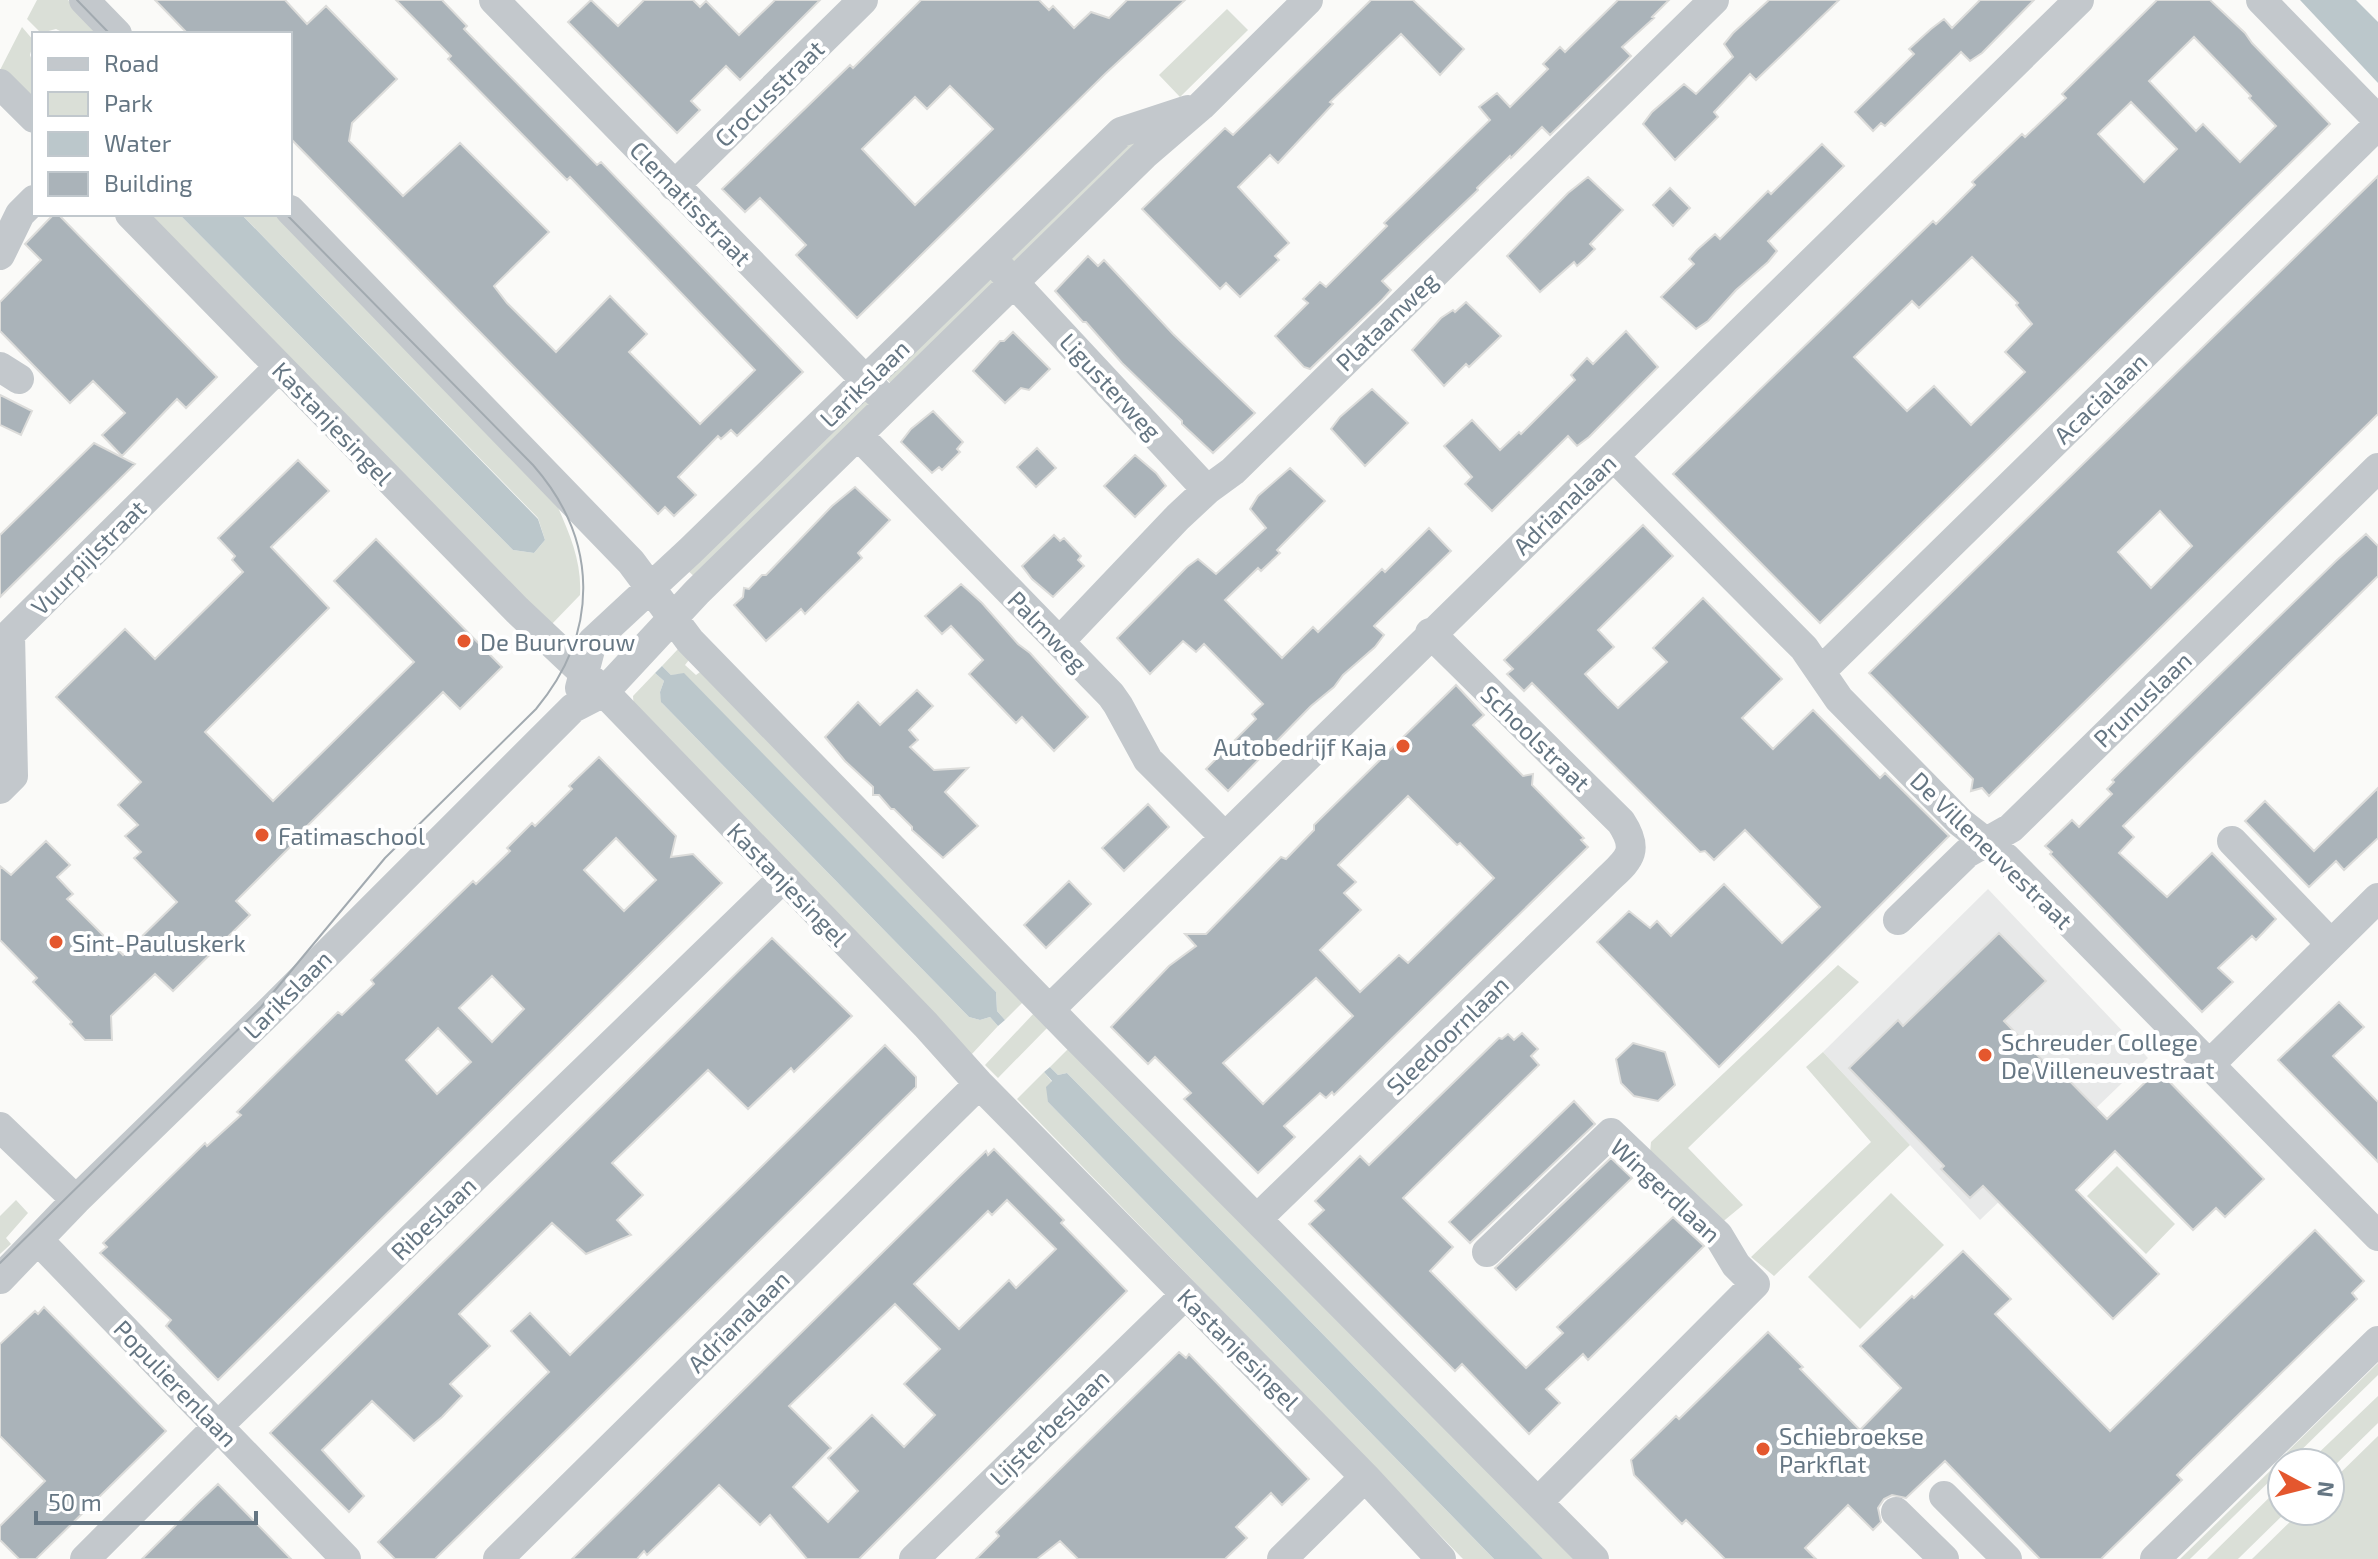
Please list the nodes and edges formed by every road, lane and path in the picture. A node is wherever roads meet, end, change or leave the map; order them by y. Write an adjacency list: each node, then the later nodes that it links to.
1 (84, 0): 8 (street)
2 (863, 0): 13 (street, Crocusstraat)
3 (1308, 0): 10 (street, Larikslaan)
4 (1714, 0): 26 (street, Plataanweg)
5 (2079, 0): 24 (street, Adrianalaan)
6 (2261, 0): 12 (street)
7 (512, 6): 13 (street, Clematisstraat)
8 (115, 32)
9 (0, 84): 11 (street)
10 (1201, 106): 18 (street, Larikslaan); 19 (street, Larikslaan)
11 (32, 116)
12 (2378, 122): 31 (street, Acacialaan)
13 (674, 186): 21 (street, Clematisstraat)
14 (32, 202): 17 (street)
15 (292, 212): 27 (street)
16 (132, 216): 20 (street, Kastanjesingel)
17 (0, 255)
18 (993, 257): 19 (street, Ligusterweg); 21 (street, Larikslaan)
19 (1013, 284): 22 (street, Larikslaan); 26 (street, Ligusterweg)
20 (279, 367): 32 (street, Kastanjesingel); 33 (street, Vuurpijlstraat)
21 (865, 381): 22 (street, Clematisstraat); 27 (street, Larikslaan)
22 (890, 405): 23 (street, Larikslaan)
23 (858, 435): 28 (street, Larikslaan); 30 (street, Palmweg)
24 (1614, 457): 29 (street, Adrianalaan); 31 (street, De Villeneuvestraat)
25 (2378, 468): 36 (street, Prunuslaan)
26 (1207, 490): 30 (street, Plataanweg)
27 (651, 586): 28 (street); 32 (street, Larikslaan)
28 (674, 619): 32 (street, Larikslaan); 42 (street)
29 (1430, 633): 34 (street, Adrianalaan); 37 (street, Schoolstraat)
30 (1059, 642): 34 (street, Palmweg)
31 (1821, 671): 36 (street, De Villeneuvestraat)
32 (594, 683): 38 (street, Kastanjesingel); 46 (street, Larikslaan)
33 (0, 789)
34 (1224, 836): 42 (street, Adrianalaan)
35 (2232, 841): 41 (street)
36 (1986, 842): 40 (street, Prunuslaan); 43 (street, De Villeneuvestraat)
37 (1633, 848): 47 (street, Sleedoornlaan)
38 (782, 879): 44 (street, Kastanjesingel); 54 (street, Ribeslaan)
39 (2378, 898): 41 (street)
40 (1898, 920)
41 (2331, 944): 43 (street)
42 (1050, 1009): 47 (street)
43 (2209, 1065): 48 (street, De Villeneuvestraat)
44 (979, 1084): 52 (street, Kastanjesingel); 61 (street, Adrianalaan)
45 (2, 1133): 46 (street)
46 (76, 1200): 49 (street, Larikslaan)
47 (1257, 1219): 57 (street)
48 (2378, 1236)
49 (39, 1241): 51 (street, Larikslaan); 54 (street, Populierenlaan)
50 (1487, 1252): 57 (street, Wingerdlaan)
51 (0, 1279)
52 (1185, 1295): 55 (street, Kastanjesingel); 62 (street, Lijsterbeslaan)
53 (2378, 1341): 68 (street)
54 (218, 1426): 59 (street, Ribeslaan); 60 (street, Populierenlaan)
55 (1365, 1477): 63 (street); 64 (street, Kastanjesingel)
56 (1944, 1496): 67 (street)
57 (1538, 1502): 65 (street)
58 (1896, 1512): 66 (street)
59 (85, 1559)
60 (346, 1559)
61 (498, 1559)
62 (914, 1559)
63 (1282, 1559)
64 (1441, 1559)
65 (1594, 1559)
66 (1944, 1559)
67 (2007, 1559)
68 (2155, 1559)

